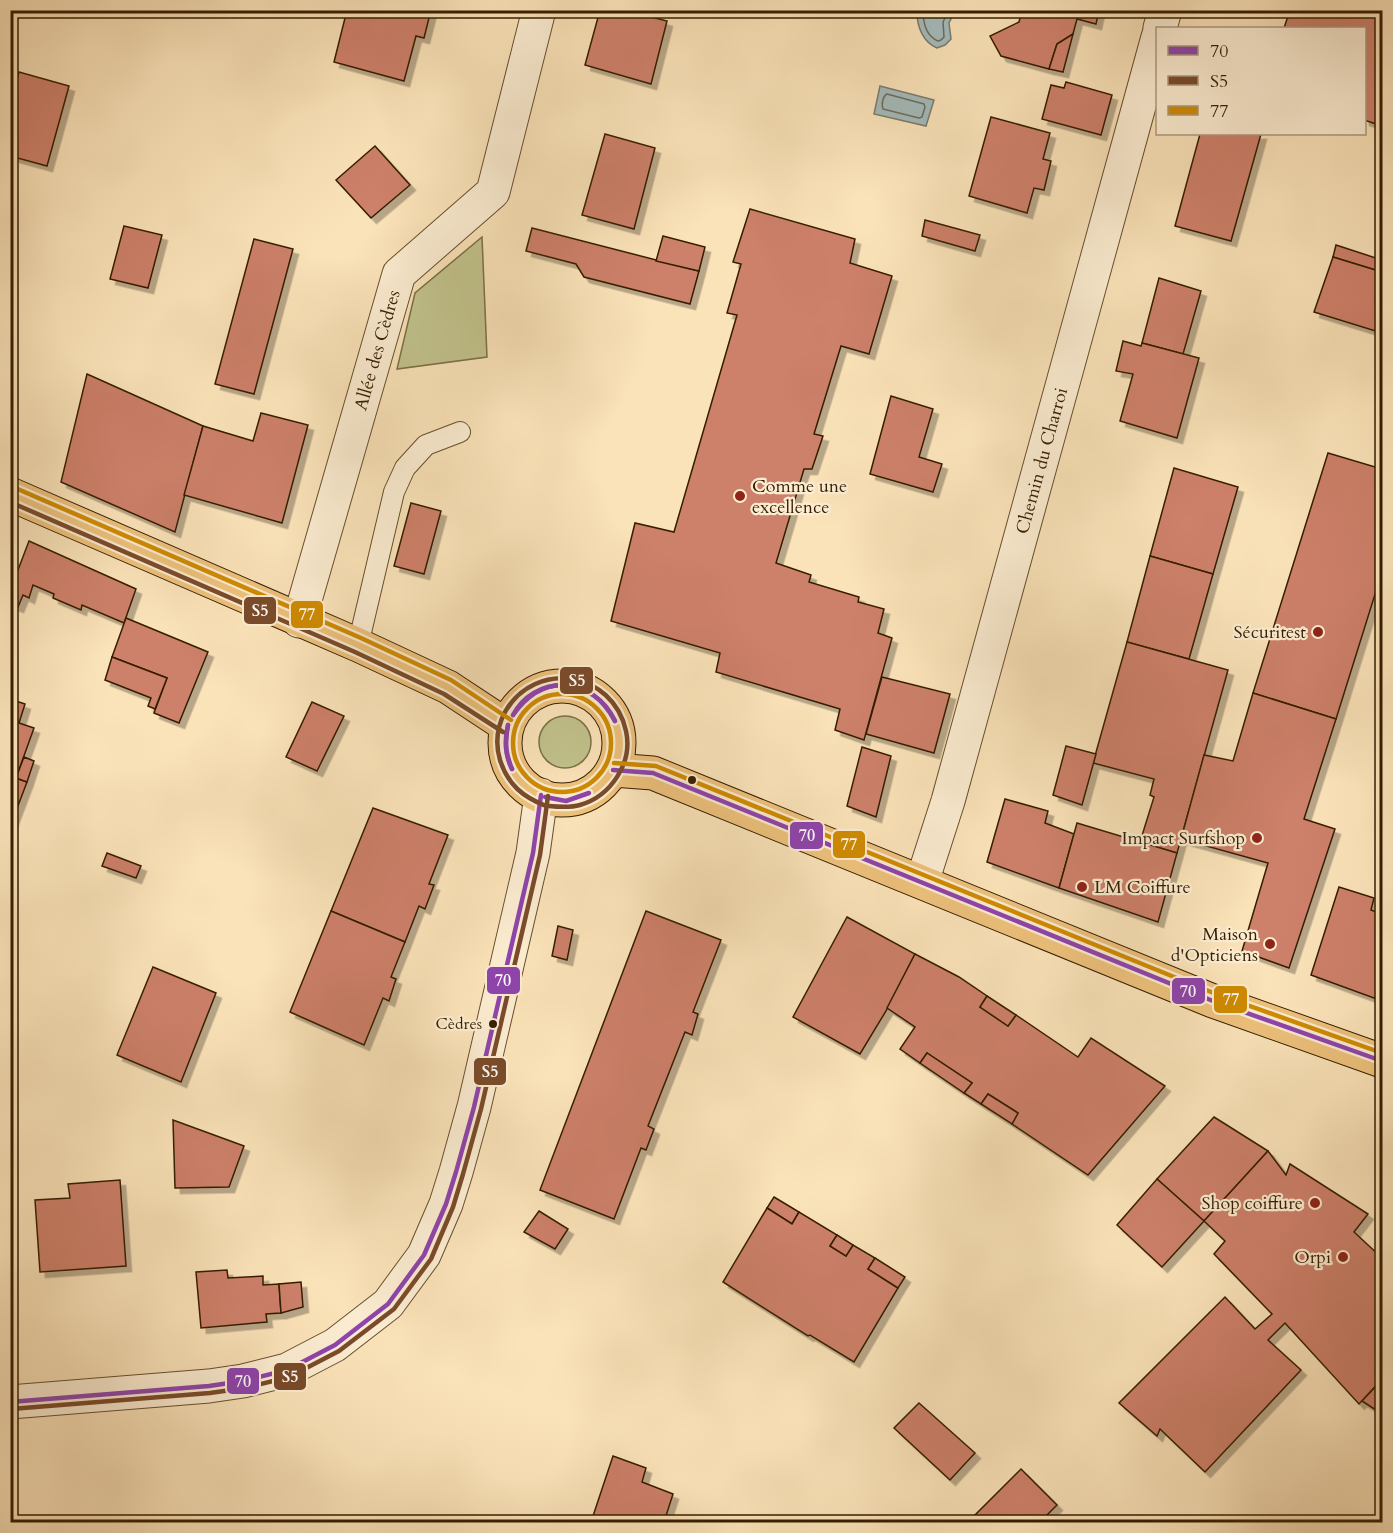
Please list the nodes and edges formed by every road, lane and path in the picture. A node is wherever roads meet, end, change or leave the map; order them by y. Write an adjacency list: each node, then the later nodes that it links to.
1 (539, 10): 7 (street, Allée des Cèdres)
2 (1165, 10): 3 (street)
3 (1160, 27)
4 (1156, 44): 12 (street, Chemin du Charroi)
5 (460, 432): 8 (lane)
6 (10, 494): 7 (main road)
7 (299, 621): 8 (main road)
8 (358, 645): 9 (main road)
9 (507, 726): 10 (main road); 11 (main road)
10 (613, 770): 11 (main road); 12 (main road)
11 (541, 795): 14 (street)
12 (922, 882): 13 (main road)
13 (1383, 1061)
14 (10, 1402)

